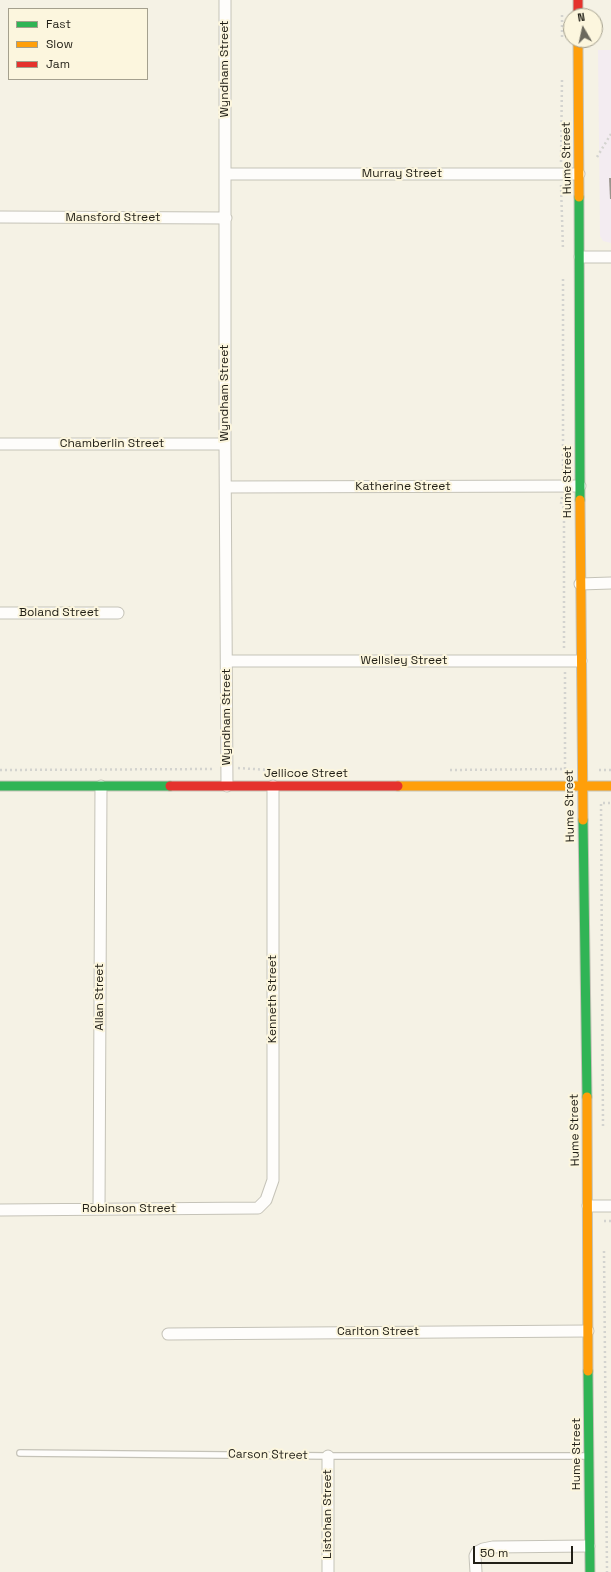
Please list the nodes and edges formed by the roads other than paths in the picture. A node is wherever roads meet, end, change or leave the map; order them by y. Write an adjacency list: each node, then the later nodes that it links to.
1 (225, 0): 3 (street, Wyndham Street)
2 (578, 48): 4 (street, Hume Street)
3 (226, 174): 4 (street, Murray Street); 6 (street, Wyndham Street)
4 (579, 174): 7 (street, Hume Street)
5 (0, 217): 6 (street, Mansford Street)
6 (226, 218): 10 (street, Wyndham Street)
7 (580, 257): 8 (street); 11 (street, Hume Street)
8 (611, 257)
9 (0, 444): 10 (street, Chamberlin Street)
10 (225, 444): 12 (street, Wyndham Street)
11 (580, 486): 12 (street, Katherine Street); 14 (street, Hume Street)
12 (226, 487): 17 (street, Wyndham Street)
13 (611, 583): 14 (street)
14 (580, 584): 18 (street, Hume Street)
15 (0, 613): 16 (street, Boland Street)
16 (118, 613)
17 (227, 661): 18 (street, Wellsley Street); 21 (street, Wyndham Street)
18 (581, 661): 23 (street, Hume Street)
19 (0, 786): 20 (street, Jellicoe Street)
20 (101, 786): 21 (street, Jellicoe Street); 28 (street, Allan Street)
21 (227, 786): 22 (street, Jellicoe Street)
22 (272, 786): 23 (street, Jellicoe Street); 27 (street, Kenneth Street)
23 (582, 786): 24 (street, Jellicoe Street); 25 (street, Hume Street)
24 (611, 786)
25 (588, 1206): 26 (street); 30 (street, Hume Street)
26 (611, 1206)
27 (258, 1208): 28 (street, Robinson Street)
28 (99, 1209): 29 (street, Robinson Street)
29 (0, 1210)
30 (588, 1331): 31 (street, Carlton Street); 34 (street, Hume Street)
31 (168, 1334)
32 (20, 1453): 33 (lane, Carson Street)
33 (328, 1456): 34 (lane, Carson Street); 36 (street, Listohan Street)
34 (589, 1456): 35 (street, Hume Street)
35 (589, 1546): 37 (street); 38 (street, Hume Street)
36 (328, 1572)
37 (476, 1572)
38 (590, 1572)

